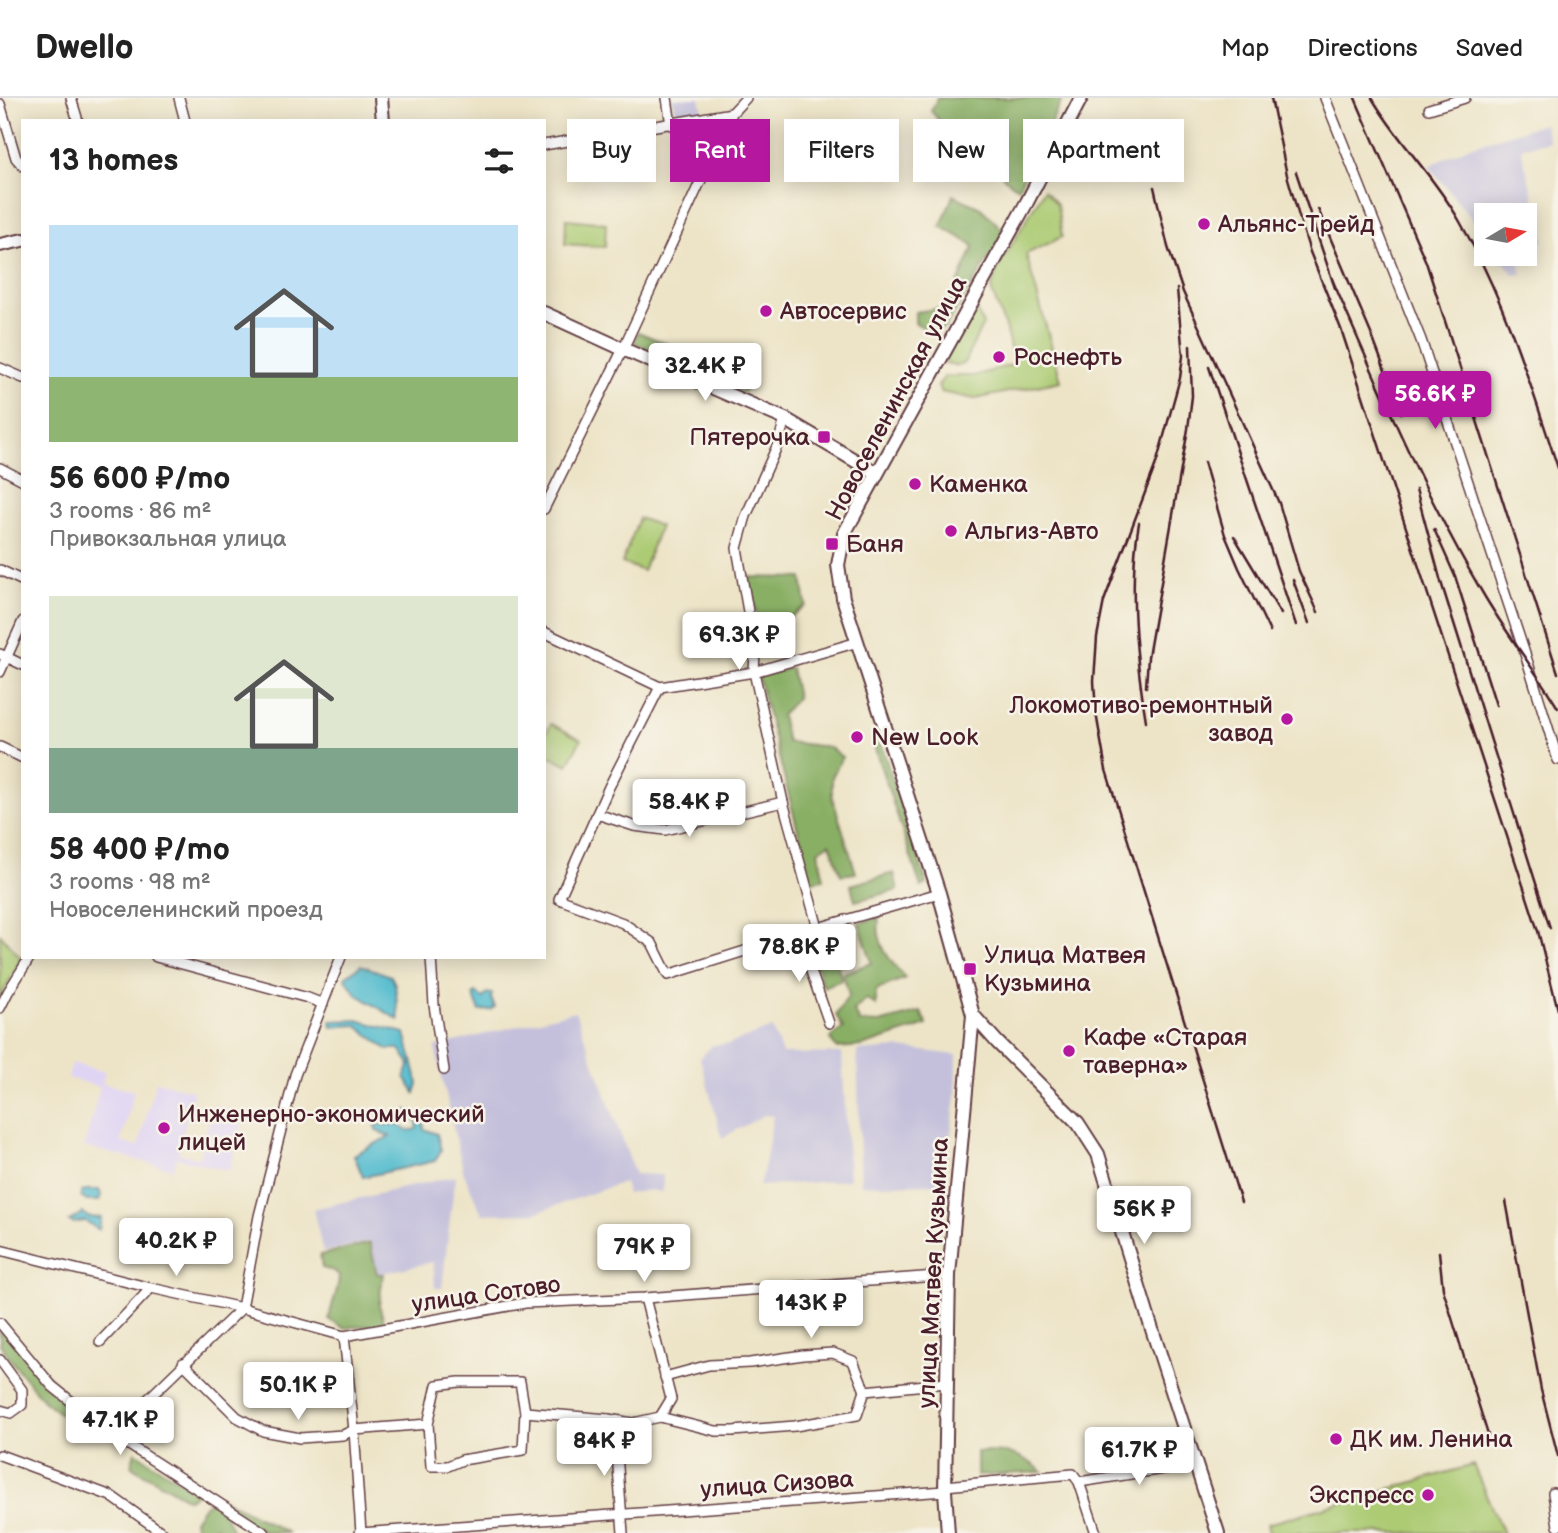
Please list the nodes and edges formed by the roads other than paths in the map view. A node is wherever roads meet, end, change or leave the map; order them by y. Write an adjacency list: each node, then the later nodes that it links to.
1 (71, 98): 12 (street)
2 (179, 98): 13 (street)
3 (381, 98): 14 (main road)
4 (667, 98): 15 (street)
5 (746, 98): 11 (street)
6 (1081, 98): 28 (main road, Новоселенинская улица)
7 (1325, 98): 43 (street)
8 (1465, 98): 10 (street)
9 (0, 104): 19 (street)
10 (1429, 109)
11 (732, 113): 16 (street); 23 (street)
12 (77, 119)
13 (184, 119)
14 (383, 119)
15 (670, 119)
16 (702, 119)
17 (670, 125): 18 (street)
18 (546, 145)
19 (20, 162)
20 (21, 240): 21 (main road)
21 (0, 245)
22 (546, 314): 23 (main road)
23 (623, 349): 26 (main road); 30 (street)
24 (0, 368): 25 (street)
25 (21, 377)
26 (785, 419): 28 (main road); 39 (street)
27 (0, 468): 29 (street)
28 (876, 473): 35 (main road, Новоселенинская улица)
29 (21, 479)
30 (546, 505)
31 (0, 570): 32 (street)
32 (21, 580)
33 (21, 625): 36 (street)
34 (546, 633): 40 (street)
35 (858, 642): 39 (street); 46 (main road, Новоселенинская улица)
36 (4, 656): 37 (street); 38 (street)
37 (21, 664)
38 (0, 672)
39 (754, 672): 40 (street); 44 (street)
40 (660, 687): 45 (street)
41 (0, 747): 42 (street)
42 (21, 757)
43 (1558, 760)
44 (783, 802): 45 (street); 47 (street)
45 (597, 814): 48 (street)
46 (939, 893): 47 (street); 55 (main road, Новоселенинская улица)
47 (818, 928): 48 (street)
48 (798, 934): 56 (street)
49 (29, 959): 54 (street)
50 (163, 959): 53 (street)
51 (340, 959): 53 (street)
52 (431, 959): 57 (street)
53 (323, 1004): 62 (street)
54 (0, 1008)
55 (973, 1015): 59 (main road, улица Матвея Кузьмина); 79 (main road)
56 (829, 1023)
57 (444, 1070)
58 (0, 1250): 60 (street, улица Сотово)
59 (949, 1275): 61 (street, улица Сотово); 69 (main road, улица Матвея Кузьмина)
60 (151, 1288): 62 (street, улица Сотово); 65 (street)
61 (645, 1298): 64 (street, улица Сотово); 68 (street)
62 (242, 1308): 64 (street, улица Сотово); 67 (street)
63 (0, 1323): 77 (street)
64 (344, 1336): 76 (street)
65 (100, 1342)
66 (0, 1360): 71 (street)
67 (183, 1363): 76 (street); 77 (street)
68 (665, 1377): 70 (street); 73 (street)
69 (946, 1383): 70 (street); 81 (main road, улица Матвея Кузьмина)
70 (865, 1391): 73 (street)
71 (0, 1409)
72 (524, 1412): 74 (street); 75 (street); 75 (street)
73 (660, 1417): 74 (street)
74 (608, 1419): 83 (street)
75 (428, 1423): 76 (street)
76 (354, 1430): 87 (street)
77 (112, 1434): 86 (street)
78 (0, 1455): 85 (street)
79 (1196, 1464): 80 (street); 91 (main road)
80 (1079, 1482): 81 (street, улица Сизова); 90 (street)
81 (945, 1488): 83 (street, улица Сизова); 89 (main road, улица Матвея Кузьмина)
82 (1553, 1493): 84 (street)
83 (622, 1514): 87 (street, улица Сизова); 88 (street)
84 (1558, 1526)
85 (163, 1533)
86 (265, 1533)
87 (360, 1533)
88 (623, 1533)
89 (948, 1533)
90 (1096, 1533)
91 (1218, 1533)

